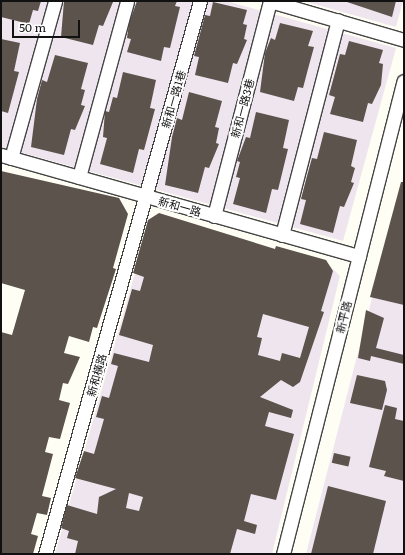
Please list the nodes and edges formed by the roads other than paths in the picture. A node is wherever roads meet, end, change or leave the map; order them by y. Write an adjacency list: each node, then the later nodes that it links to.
1 (55, 1): 8 (street)
2 (127, 1): 9 (street)
3 (200, 1): 10 (street, 新和一路1巷)
4 (270, 1): 5 (street); 11 (street, 新和一路3巷)
5 (338, 20): 6 (street); 12 (street)
6 (404, 40)
7 (404, 81): 13 (street, 新平路)
8 (6, 157): 9 (street, 新和一路)
9 (79, 177): 10 (street, 新和一路)
10 (146, 196): 11 (street, 新和一路); 14 (street, 新和橫路)
11 (214, 216): 12 (street, 新和一路)
12 (282, 235): 13 (street, 新和一路)
13 (359, 256): 15 (street, 新平路)
14 (45, 554)
15 (283, 554)

